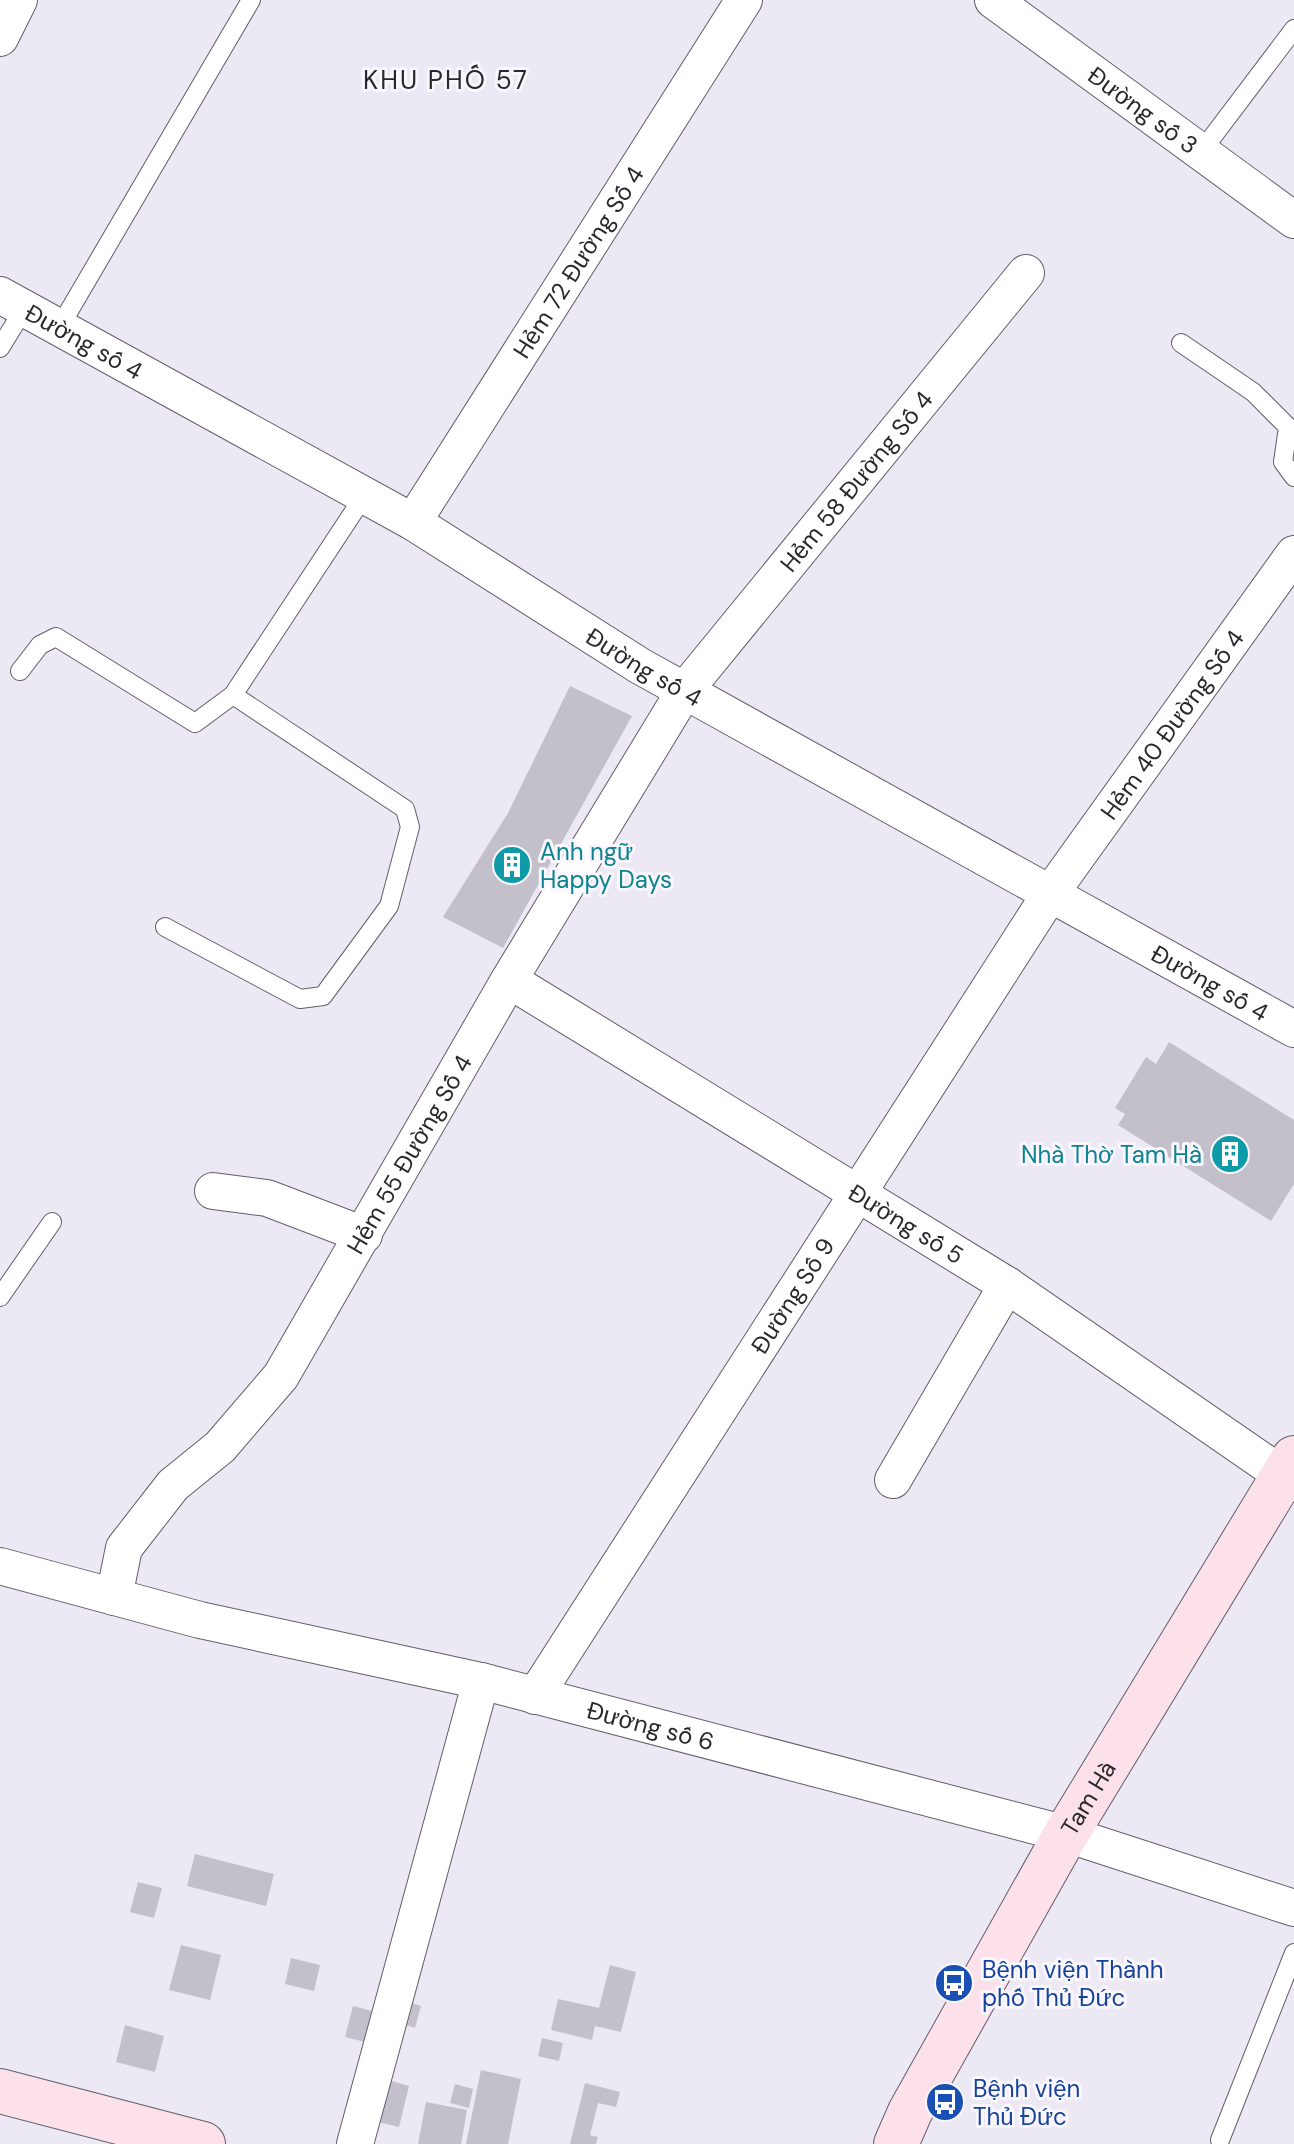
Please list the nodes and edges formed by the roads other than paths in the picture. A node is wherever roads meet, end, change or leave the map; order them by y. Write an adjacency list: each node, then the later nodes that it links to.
1 (19, 0): 6 (street)
2 (251, 0): 11 (lane)
3 (744, 0): 16 (street, Hẻm 72 Đường Số 4)
4 (993, 0): 7 (street, Đường số 3)
5 (1294, 29): 7 (lane)
6 (0, 38)
7 (1201, 152): 8 (street, Đường số 3)
8 (1294, 220)
9 (1026, 273): 19 (street, Hẻm 58 Đường Số 4)
10 (12, 302): 11 (street, Đường số 4); 13 (lane)
11 (59, 328): 15 (street, Đường số 4)
12 (1181, 343): 14 (lane)
13 (0, 348)
14 (1294, 477)
15 (364, 496): 16 (street, Đường số 4); 20 (lane)
16 (413, 522): 19 (street, Đường số 4)
17 (1294, 554): 21 (street, Hẻm 40 Đường Số 4)
18 (20, 671): 20 (lane)
19 (685, 690): 21 (street, Đường số 4); 23 (street, Hẻm 55 Đường Số 4)
20 (233, 695): 22 (lane)
21 (1050, 894): 24 (street, Đường số 4); 26 (street, Đường Số 9)
22 (165, 927)
23 (509, 980): 26 (street, Đường số 5); 28 (street, Hẻm 55 Đường Số 4)
24 (1294, 1029)
25 (213, 1191): 28 (street)
26 (858, 1191): 30 (street, Đường số 5); 37 (street, Đường Số 9)
27 (52, 1222): 29 (lane)
28 (364, 1235): 35 (street, Hẻm 55 Đường Số 4)
29 (7, 1269): 31 (lane)
30 (1007, 1285): 32 (street, Đường số 5); 33 (street)
31 (0, 1297)
32 (1290, 1472): 38 (street, Tam Hà)
33 (893, 1480)
34 (0, 1566): 35 (street, Đường số 6)
35 (114, 1597): 36 (street, Đường số 6)
36 (481, 1681): 37 (street, Đường số 6); 44 (street)
37 (535, 1696): 38 (street, Đường số 6)
38 (1066, 1834): 39 (street, Đường số 6); 45 (street, Tam Hà)
39 (1294, 1908)
40 (1294, 1953): 42 (lane)
41 (0, 2091): 43 (street)
42 (1220, 2140)
43 (178, 2141)
44 (355, 2144)
45 (896, 2144)

